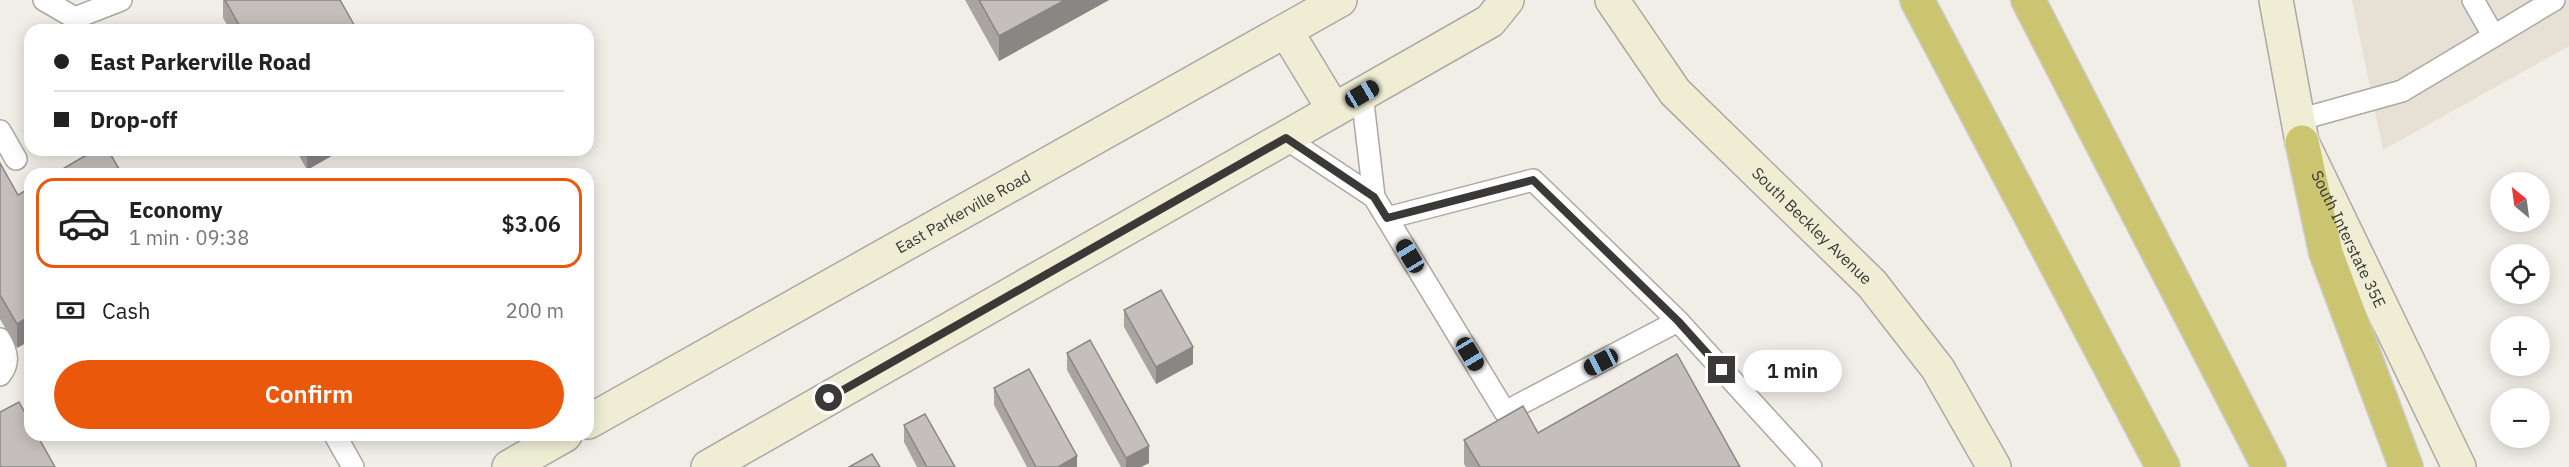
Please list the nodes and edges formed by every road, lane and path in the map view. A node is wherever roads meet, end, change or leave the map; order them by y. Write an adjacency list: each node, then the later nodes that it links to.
1 (44, 0): 2 (lane)
2 (121, 0)
3 (1507, 0): 13 (main road)
4 (1612, 0): 31 (main road, South Beckley Avenue)
5 (1917, 0): 32 (highway)
6 (2028, 0): 33 (highway)
7 (2276, 0): 16 (main road, South Interstate 35E)
8 (2473, 0): 12 (lane)
9 (2554, 0): 12 (lane)
10 (1333, 2): 11 (main road, East Parkerville Road)
11 (1286, 31): 14 (main road); 24 (main road, East Parkerville Road)
12 (2493, 35): 16 (lane)
13 (1362, 94): 14 (main road); 19 (lane)
14 (1334, 110): 17 (main road)
15 (0, 131): 18 (lane)
16 (2300, 131): 34 (highway); 35 (main road, South Interstate 35E)
17 (1286, 138): 19 (lane); 29 (main road)
18 (16, 159)
19 (1374, 197): 20 (lane)
20 (1387, 218): 21 (lane); 21 (lane)
21 (1678, 321): 30 (lane)
22 (0, 339): 23 (lane)
23 (0, 375)
24 (594, 419)
25 (338, 441): 27 (lane)
26 (554, 441): 28 (main road)
27 (353, 467)
28 (509, 467)
29 (708, 467)
30 (1811, 467)
31 (1994, 467)
32 (2163, 467)
33 (2269, 467)
34 (2406, 467)
35 (2459, 467)

